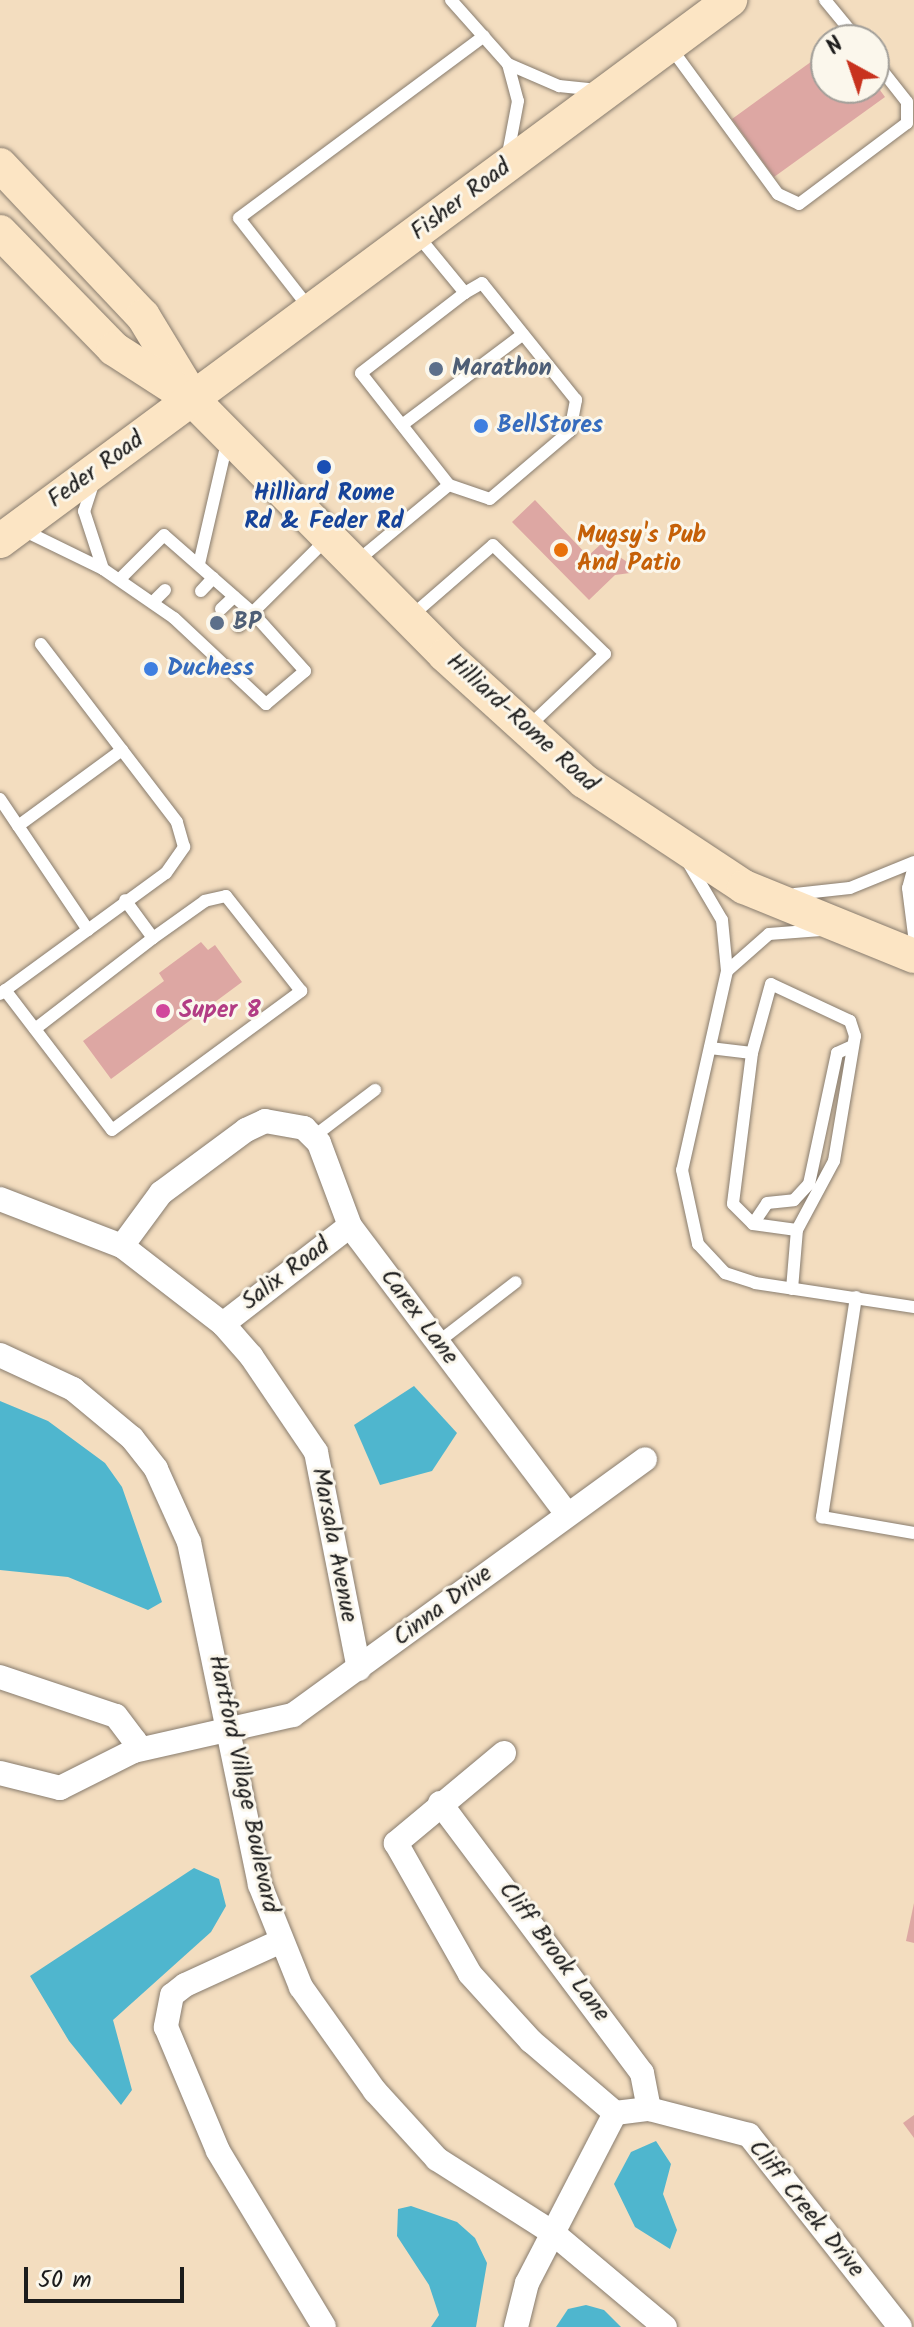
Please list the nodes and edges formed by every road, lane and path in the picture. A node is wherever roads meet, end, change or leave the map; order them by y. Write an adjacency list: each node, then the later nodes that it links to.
1 (451, 0): 5 (lane)
2 (730, 0): 6 (main road, Fisher Road)
3 (825, 0): 4 (lane)
4 (845, 24)
5 (484, 36): 7 (lane); 15 (lane)
6 (669, 45): 8 (lane); 9 (main road, Fisher Road)
7 (508, 64): 9 (lane); 11 (lane)
8 (890, 80)
9 (607, 91): 11 (main road, Fisher Road)
10 (0, 165): 17 (main road, Hilliard-Rome Road)
11 (505, 167): 13 (main road, Fisher Road)
12 (0, 232): 17 (main road, Hilliard-Rome Road)
13 (416, 233): 14 (lane); 15 (main road, Fisher Road)
14 (465, 293): 16 (lane); 18 (lane)
15 (312, 311): 17 (main road, Fisher Road)
16 (523, 334): 18 (lane); 21 (lane)
17 (193, 400): 19 (main road, Hilliard-Rome Road); 20 (main road, Feder Road)
18 (402, 425): 21 (lane)
19 (229, 436): 23 (main road, Hilliard-Rome Road); 24 (lane)
20 (99, 467): 22 (main road, Feder Road); 26 (lane)
21 (449, 485): 25 (lane)
22 (9, 534): 26 (lane)
23 (329, 537): 25 (main road, Hilliard-Rome Road); 35 (lane)
24 (197, 563): 27 (lane); 28 (lane); 29 (lane)
25 (355, 563): 36 (main road, Hilliard-Rome Road)
26 (103, 569): 29 (lane)
27 (183, 572)
28 (213, 578): 31 (lane); 32 (lane)
29 (120, 579): 33 (lane)
30 (165, 590): 33 (lane)
31 (201, 591)
32 (234, 597): 34 (lane); 35 (lane)
33 (153, 602): 43 (lane)
34 (221, 609)
35 (253, 613): 37 (lane); 38 (lane)
36 (409, 618): 45 (main road, Hilliard-Rome Road); 45 (lane)
37 (239, 626)
38 (269, 632): 40 (lane); 42 (lane)
39 (222, 642): 43 (lane)
40 (258, 643)
41 (41, 644): 46 (lane)
42 (286, 651): 43 (lane); 44 (lane)
43 (212, 652)
44 (276, 660)
45 (526, 729): 49 (main road, Hilliard-Rome Road)
46 (122, 750): 48 (lane); 52 (lane)
47 (0, 799): 48 (lane)
48 (18, 826): 54 (lane)
49 (664, 836): 51 (main road, Hilliard-Rome Road); 58 (lane)
50 (914, 864): 51 (lane); 55 (lane)
51 (755, 893): 53 (main road, Hilliard-Rome Road)
52 (125, 900): 54 (lane); 56 (lane)
53 (838, 929): 57 (main road, Hilliard-Rome Road); 58 (lane)
54 (88, 930): 59 (lane)
55 (914, 935)
56 (153, 938): 60 (lane); 60 (lane)
57 (914, 956)
58 (727, 971): 62 (lane)
59 (3, 992): 60 (lane)
60 (35, 1029)
61 (853, 1046): 63 (lane); 67 (lane); 69 (lane)
62 (710, 1048): 63 (lane); 72 (lane)
63 (752, 1053): 67 (lane)
64 (375, 1090): 65 (lane)
65 (313, 1137): 68 (street, Carex Lane); 70 (street)
66 (0, 1199): 70 (street, Marsala Avenue)
67 (753, 1224): 69 (lane)
68 (350, 1226): 75 (street, Salix Road); 76 (street, Carex Lane)
69 (797, 1230): 72 (lane)
70 (122, 1246): 75 (street, Marsala Avenue)
71 (516, 1282): 76 (lane)
72 (792, 1289): 73 (lane)
73 (856, 1297): 74 (lane); 80 (lane)
74 (914, 1307)
75 (223, 1324): 81 (street, Marsala Avenue)
76 (438, 1342): 79 (street, Carex Lane)
77 (0, 1355): 83 (street, Hartford Village Boulevard)
78 (645, 1459): 79 (street, Cinna Drive)
79 (566, 1513): 81 (street, Cinna Drive)
80 (914, 1533)
81 (359, 1669): 83 (street, Cinna Drive)
82 (0, 1677): 84 (street)
83 (232, 1731): 84 (street, Cinna Drive); 88 (street, Hartford Village Boulevard)
84 (134, 1751): 86 (street, Cinna Drive)
85 (504, 1753): 87 (street)
86 (0, 1773)
87 (440, 1803): 89 (street, Cliff Brook Lane); 90 (street)
88 (279, 1942): 91 (street, Hartford Village Boulevard); 92 (street)
89 (649, 2109): 90 (street, Cliff Creek Drive); 95 (street, Cliff Creek Drive)
90 (615, 2113): 91 (street)
91 (553, 2233): 93 (street); 94 (street, Hartford Village Boulevard)
92 (324, 2327)
93 (516, 2327)
94 (665, 2327)
95 (900, 2327)

